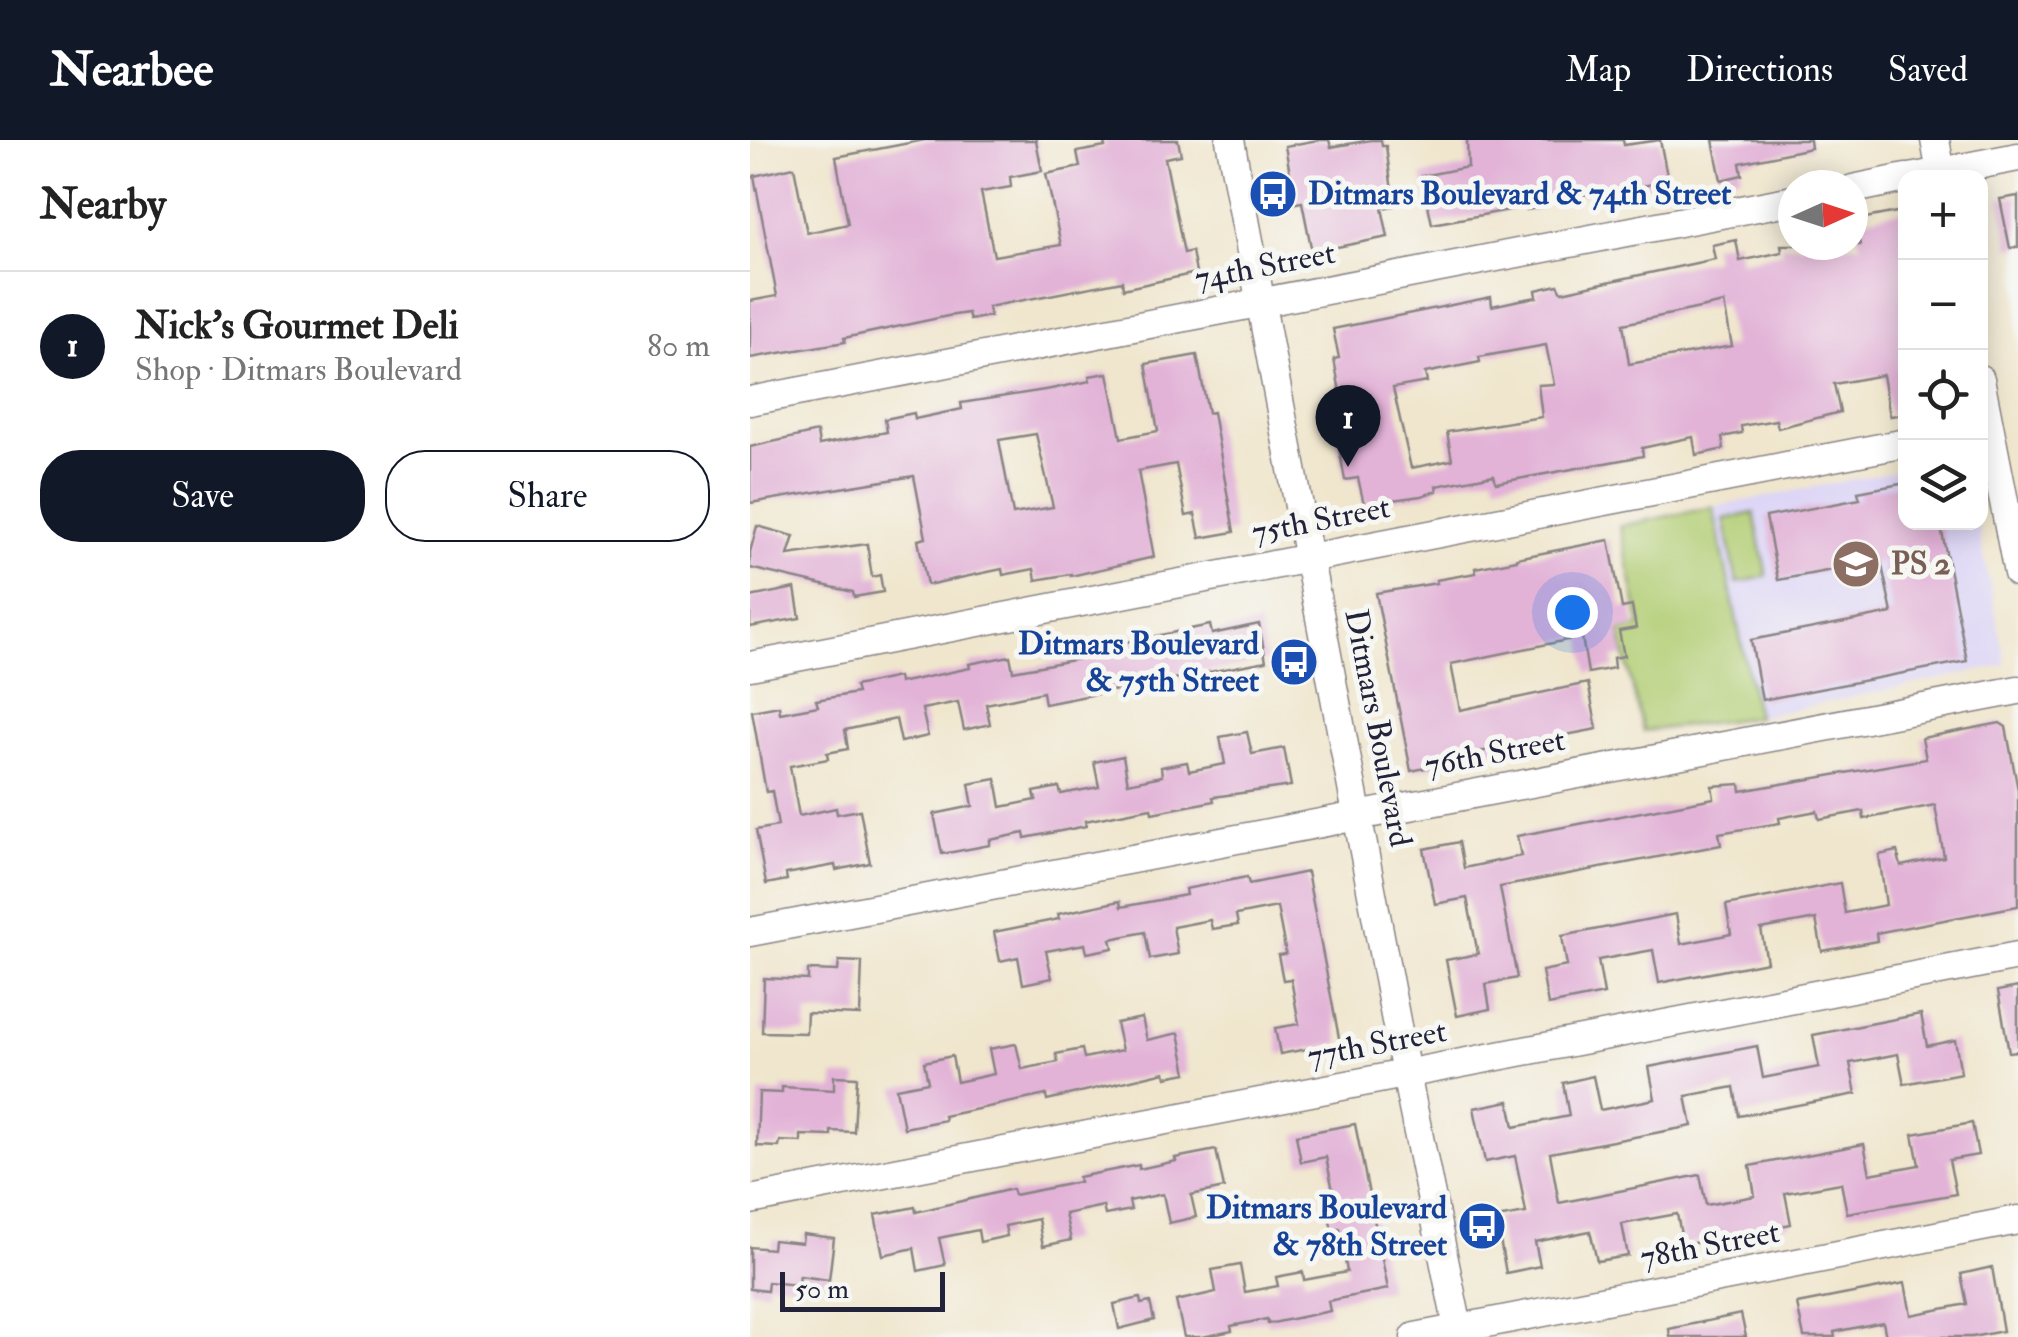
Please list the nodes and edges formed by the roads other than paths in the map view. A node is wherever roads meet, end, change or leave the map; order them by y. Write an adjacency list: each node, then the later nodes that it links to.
1 (1230, 140): 9 (street, Ditmars Boulevard)
2 (1935, 140): 4 (street)
3 (2018, 157): 5 (street)
4 (1941, 170)
5 (1963, 170)
6 (1898, 180): 7 (street)
7 (1868, 185)
8 (1778, 203): 9 (street, 74th Street)
9 (1262, 302): 10 (street, 74th Street); 15 (street, Ditmars Boulevard)
10 (750, 401)
11 (2018, 422): 12 (street)
12 (1988, 427)
13 (1988, 440): 16 (street)
14 (1898, 445): 15 (street, 75th Street)
15 (1310, 558): 17 (street, 75th Street); 19 (street, Ditmars Boulevard)
16 (2018, 573)
17 (750, 666)
18 (2018, 690): 19 (street, 76th Street)
19 (1360, 815): 20 (street, 76th Street); 22 (street, Ditmars Boulevard)
20 (750, 932)
21 (2018, 956): 22 (street, 77th Street)
22 (1406, 1074): 23 (street, 77th Street); 25 (street, Ditmars Boulevard)
23 (750, 1200)
24 (2018, 1220): 25 (street, 78th Street)
25 (1460, 1334): 26 (street, 78th Street)
26 (1415, 1337)

